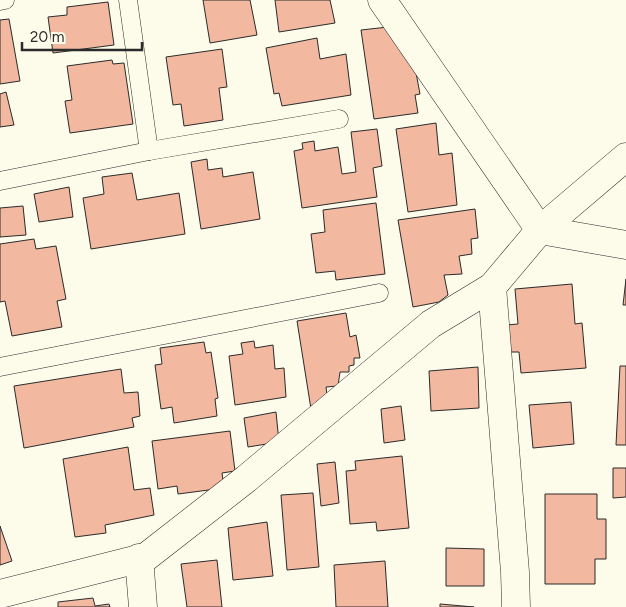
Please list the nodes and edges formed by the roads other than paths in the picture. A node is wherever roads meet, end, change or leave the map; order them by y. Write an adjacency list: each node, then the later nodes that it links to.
1 (5, 0): 4 (lane)
2 (128, 0): 6 (lane)
3 (382, 0): 9 (street)
4 (0, 1)
5 (339, 119): 6 (lane)
6 (149, 151): 8 (lane)
7 (626, 157): 9 (street)
8 (0, 181)
9 (540, 230): 10 (street); 11 (street)
10 (626, 245)
11 (492, 287): 14 (street); 17 (street)
12 (379, 293): 13 (lane)
13 (0, 367)
14 (139, 558): 15 (street); 16 (street)
15 (0, 594)
16 (143, 607)
17 (516, 607)

